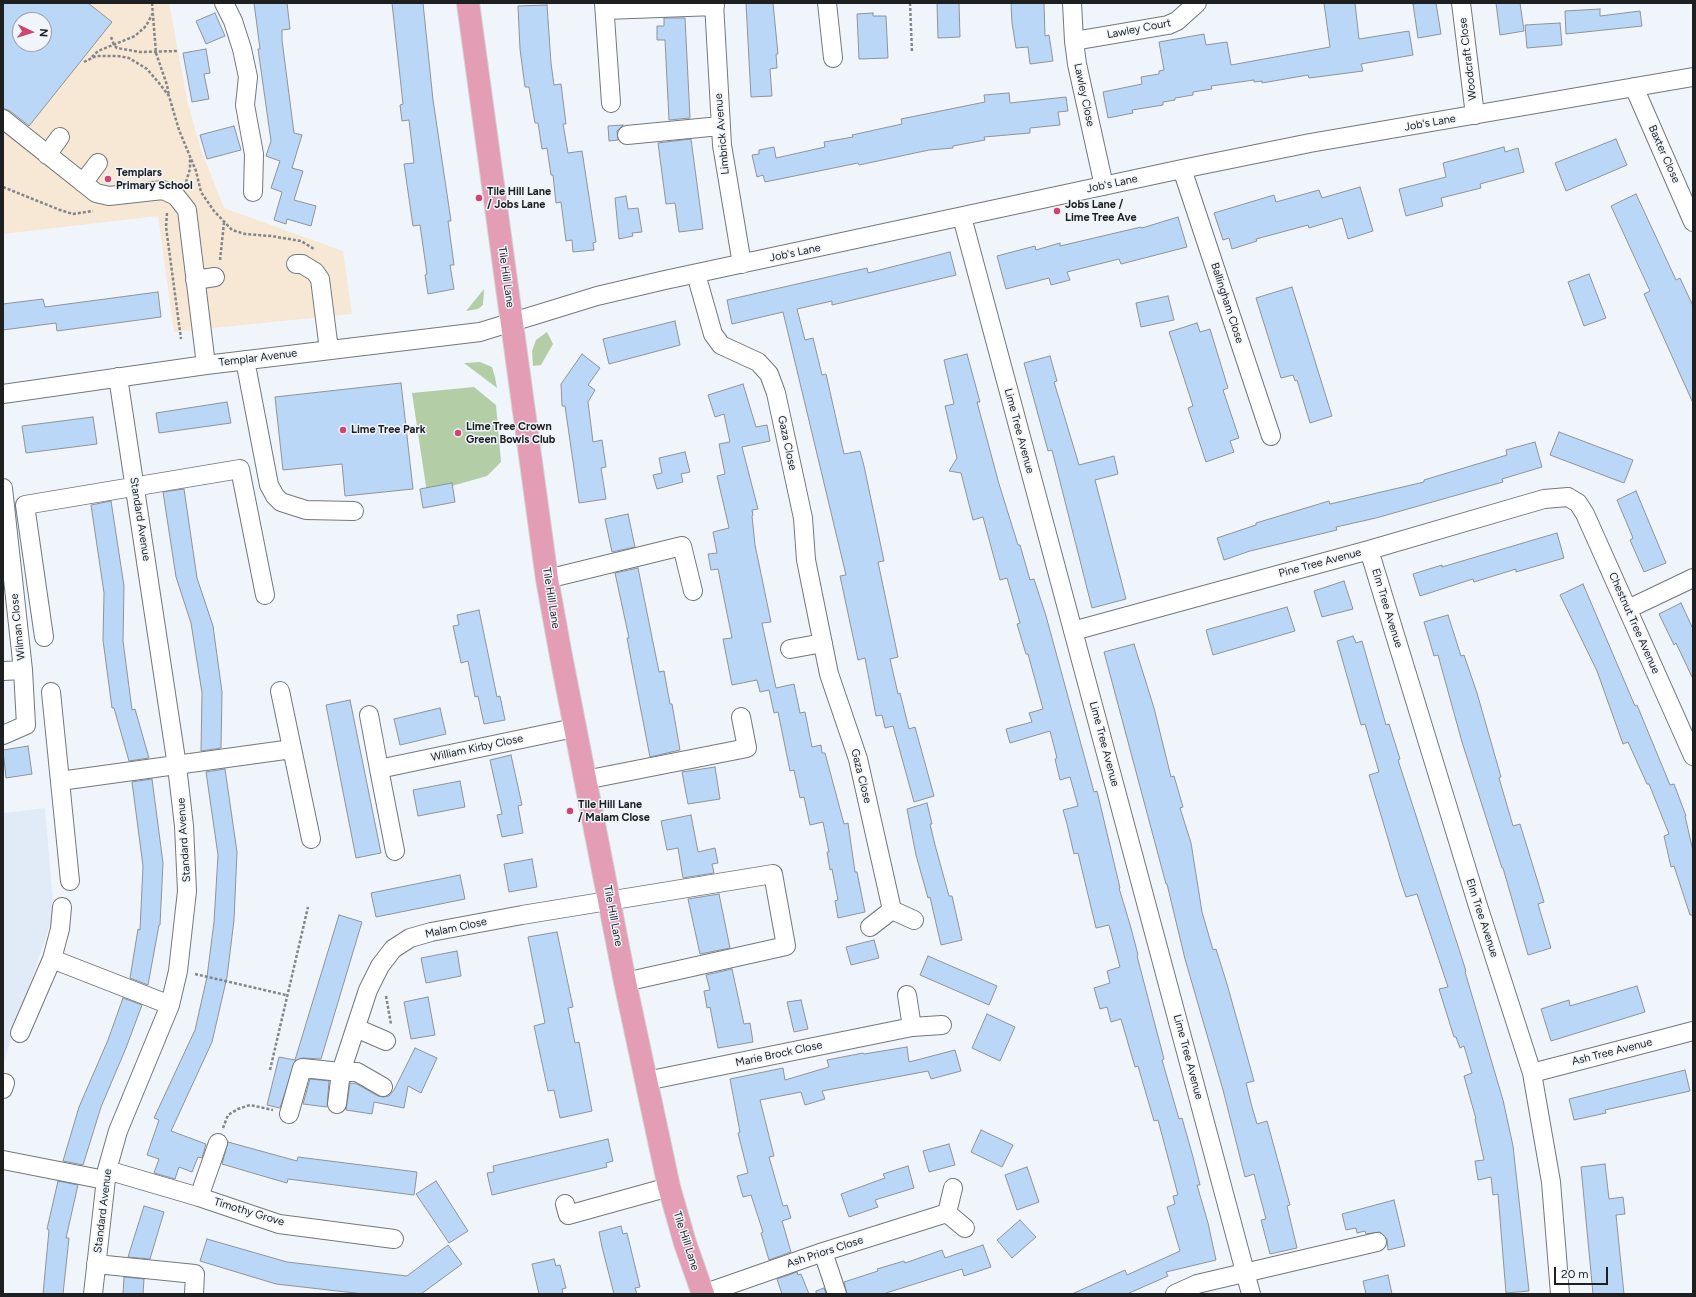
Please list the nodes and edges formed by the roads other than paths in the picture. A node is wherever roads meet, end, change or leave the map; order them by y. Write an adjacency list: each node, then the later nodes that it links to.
1 (224, 3): 24 (street)
2 (468, 3): 32 (main road, Tile Hill Lane)
3 (827, 3): 10 (street)
4 (1072, 3): 9 (street, Lawley Close)
5 (1197, 3): 9 (street, Lawley Court)
6 (1461, 3): 14 (street, Woodcraft Close)
7 (714, 4): 8 (street); 16 (street, Limbrick Avenue)
8 (604, 7): 13 (street)
9 (1074, 41): 23 (street, Lawley Close)
10 (833, 58)
11 (1693, 77): 12 (street, Job's Lane)
12 (1634, 87): 14 (street, Job's Lane); 26 (street, Baxter Close)
13 (611, 103)
14 (1475, 115): 21 (street, Job's Lane)
15 (3, 120): 19 (street)
16 (720, 126): 17 (street); 28 (street, Limbrick Avenue)
17 (627, 136)
18 (60, 137): 19 (street)
19 (47, 155): 22 (street)
20 (98, 163): 22 (street)
21 (1182, 169): 23 (street, Job's Lane); 38 (street, Ballingham Close)
22 (83, 183): 31 (street)
23 (1104, 186): 25 (street, Job's Lane)
24 (253, 192)
25 (962, 217): 28 (street, Job's Lane); 49 (street, Lime Tree Avenue)
26 (1693, 222)
27 (296, 264): 33 (street)
28 (742, 264): 30 (street, Job's Lane)
29 (218, 272): 31 (street)
30 (696, 274): 32 (street, Job's Lane); 51 (street, Gaza Close)
31 (195, 280): 35 (street)
32 (512, 322): 33 (street, Templar Avenue); 45 (main road, Tile Hill Lane)
33 (329, 350): 34 (street, Templar Avenue)
34 (245, 360): 35 (street, Templar Avenue); 42 (street)
35 (206, 365): 36 (street, Templar Avenue)
36 (118, 377): 37 (street, Templar Avenue); 39 (street, Standard Avenue)
37 (3, 394)
38 (1271, 436)
39 (135, 486): 47 (street); 50 (street); 63 (street, Standard Avenue)
40 (3, 488): 54 (street, Wilman Close)
41 (1568, 497): 43 (street, Pine Tree Avenue); 48 (street, Chestnut Tree Avenue)
42 (354, 511)
43 (1369, 550): 49 (street, Pine Tree Avenue); 86 (street, Elm Tree Avenue)
44 (1693, 578): 48 (street)
45 (547, 579): 46 (street); 59 (main road, Tile Hill Lane)
46 (693, 592)
47 (265, 594)
48 (1628, 609): 62 (street, Chestnut Tree Avenue)
49 (1073, 631): 104 (street, Lime Tree Avenue)
50 (44, 637)
51 (823, 643): 52 (street); 72 (street, Gaza Close)
52 (790, 650)
53 (3, 670): 54 (street, Wilman Close)
54 (23, 670): 60 (street, Wilman Close)
55 (280, 690): 61 (street)
56 (51, 692): 65 (street)
57 (368, 715): 64 (street)
58 (741, 716): 66 (street)
59 (574, 728): 64 (street, William Kirby Close); 66 (main road, Tile Hill Lane)
60 (3, 735)
61 (292, 748): 63 (street); 67 (street)
62 (1693, 756)
63 (177, 766): 65 (street); 78 (street, Standard Avenue)
64 (379, 769): 68 (street)
65 (60, 780): 69 (street)
66 (585, 780): 70 (main road, Tile Hill Lane)
67 (311, 839)
68 (395, 851)
69 (70, 881)
70 (610, 901): 76 (main road, Tile Hill Lane); 76 (street, Malam Close); 81 (street, Malam Close)
71 (62, 907): 75 (street)
72 (892, 910): 73 (street); 74 (street)
73 (914, 920)
74 (870, 927)
75 (52, 959): 78 (street); 83 (street)
76 (625, 982): 87 (main road, Tile Hill Lane)
77 (907, 995): 80 (street)
78 (170, 1005): 93 (street, Standard Avenue)
79 (942, 1025): 80 (street, Marie Brock Close)
80 (912, 1027): 87 (street, Marie Brock Close)
81 (356, 1028): 84 (street); 85 (street, Malam Close)
82 (1693, 1031): 86 (street, Ash Tree Avenue)
83 (20, 1033)
84 (386, 1041)
85 (341, 1072): 88 (street); 89 (street, Malam Close); 90 (street)
86 (1532, 1073): 111 (street, Elm Tree Avenue)
87 (646, 1081): 94 (main road, Tile Hill Lane)
88 (383, 1087)
89 (337, 1104)
90 (289, 1114)
91 (218, 1143): 96 (street)
92 (3, 1160): 93 (street, Timothy Grove)
93 (106, 1175): 96 (street, Timothy Grove); 103 (street, Standard Avenue)
94 (669, 1187): 97 (street); 107 (main road, Tile Hill Lane)
95 (953, 1188): 98 (street)
96 (199, 1197): 100 (street, Timothy Grove)
97 (565, 1204)
98 (947, 1213): 99 (street); 102 (street, Ash Priors Close)
99 (965, 1228)
100 (394, 1239)
101 (1377, 1242): 104 (street)
102 (823, 1252): 107 (street, Ash Priors Close); 108 (street)
103 (96, 1264): 105 (street, Standard Avenue); 106 (street)
104 (1245, 1272): 109 (street); 110 (street, Lime Tree Avenue)
105 (92, 1294)
106 (194, 1294)
107 (703, 1294)
108 (837, 1294)
109 (1175, 1294)
110 (1251, 1294)
111 (1560, 1294)

